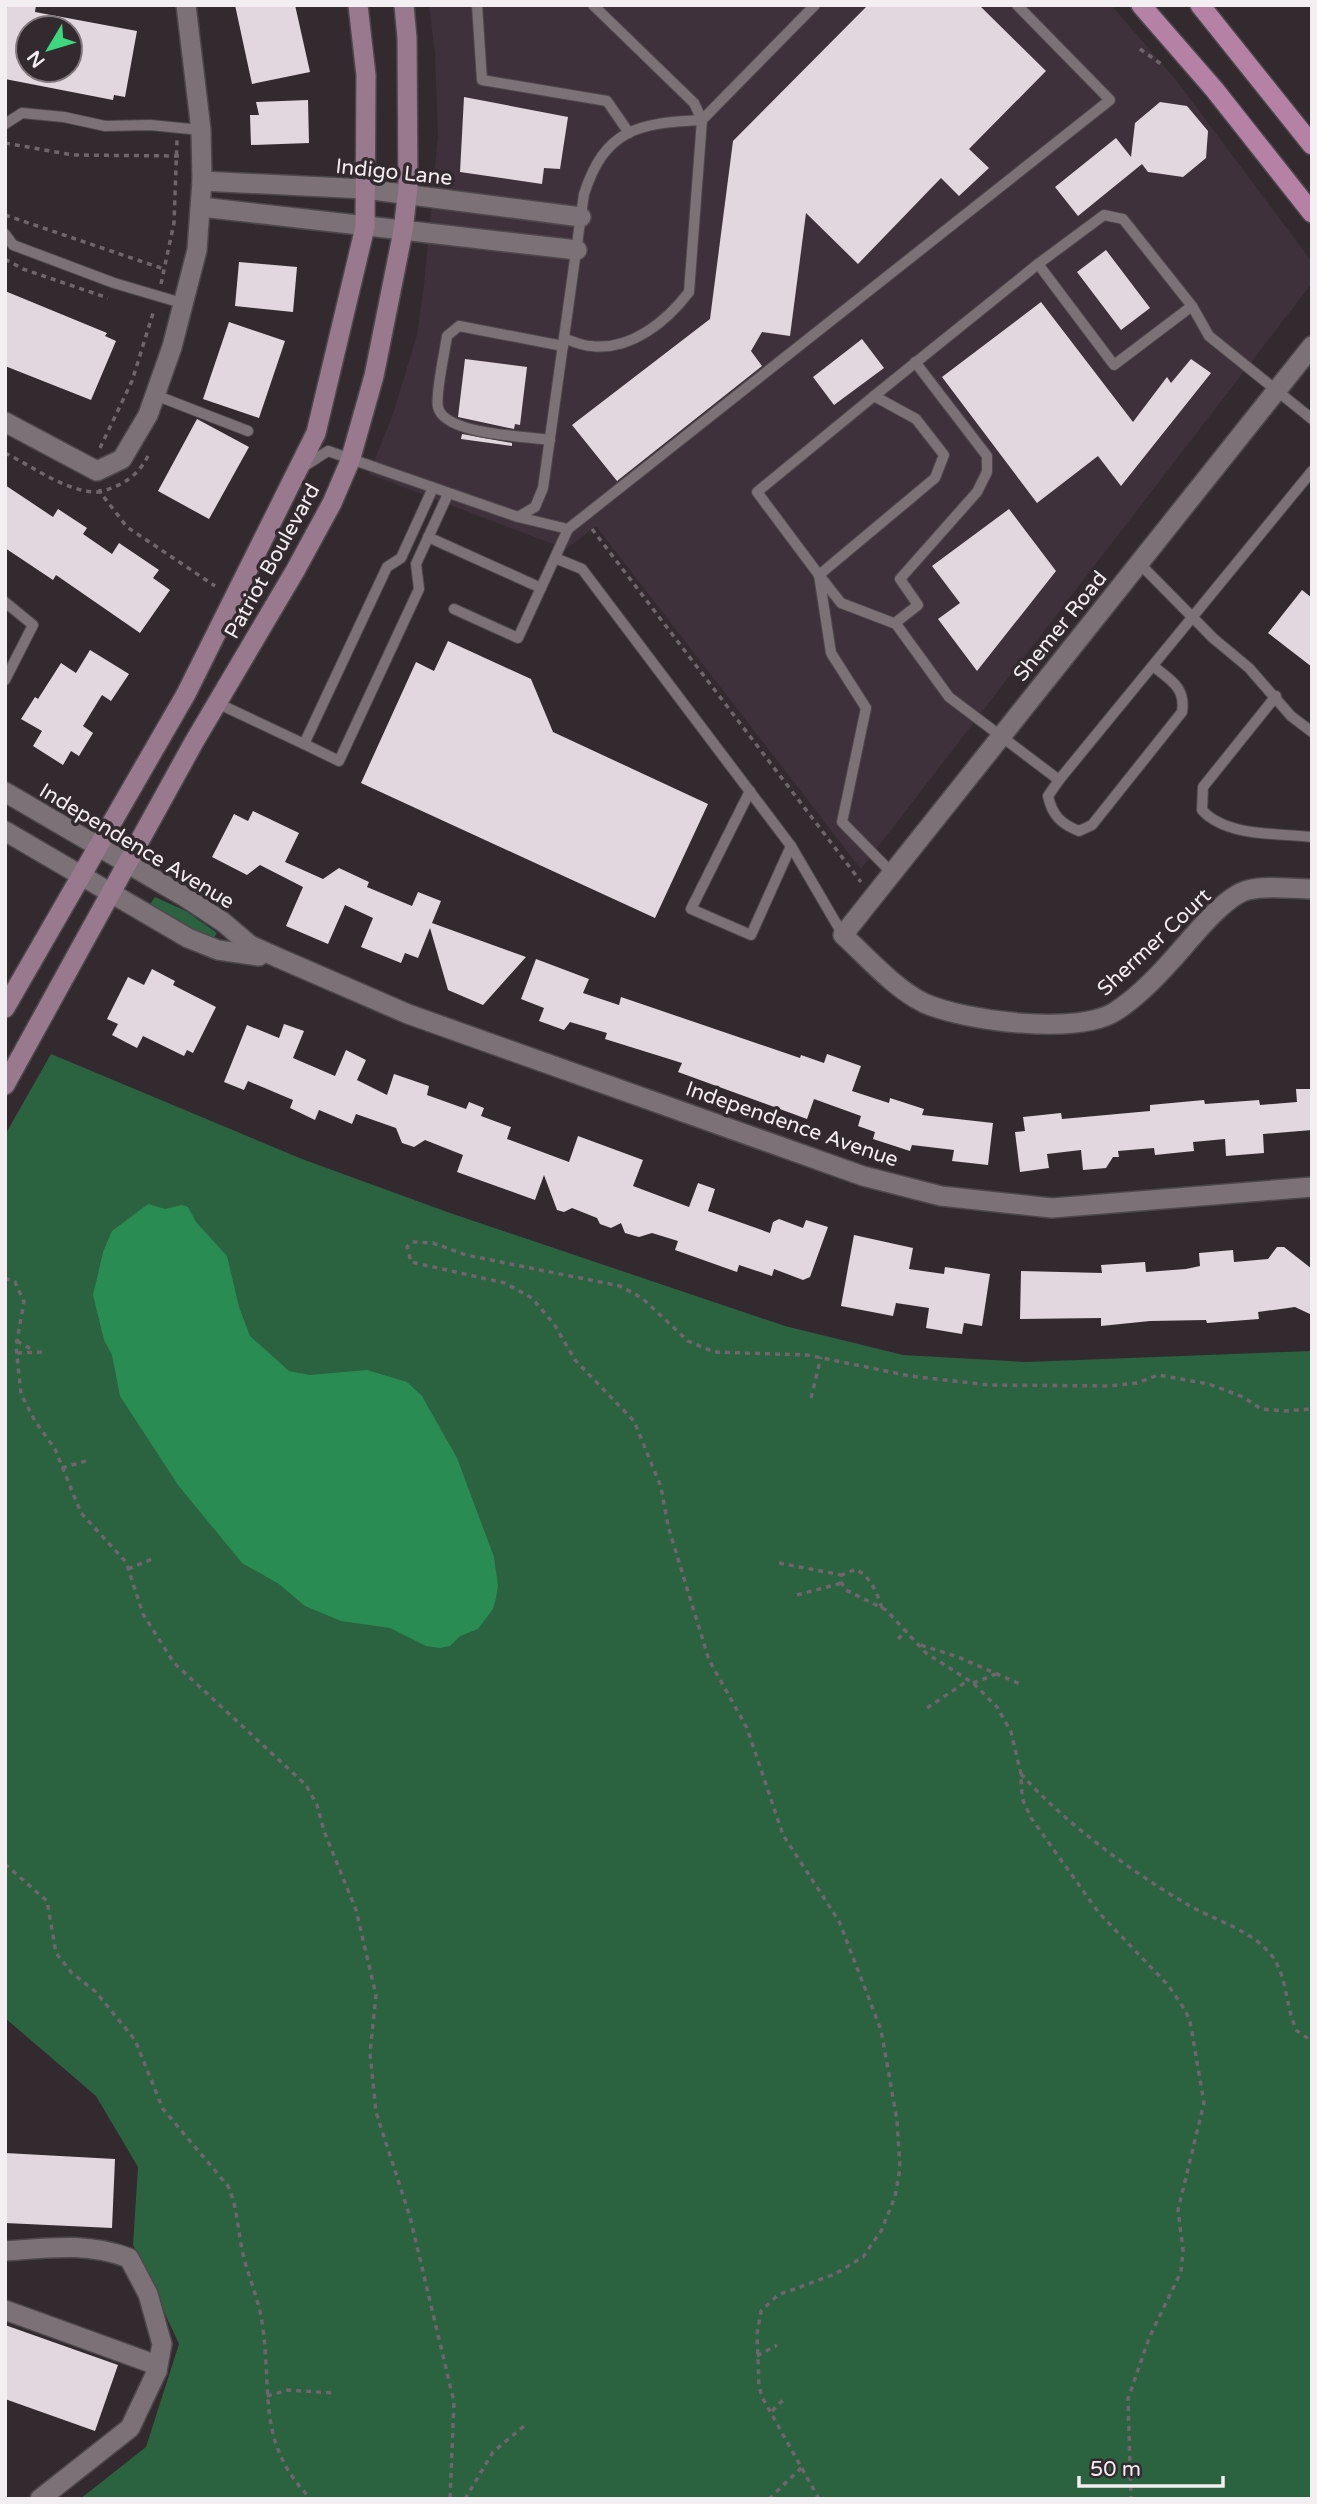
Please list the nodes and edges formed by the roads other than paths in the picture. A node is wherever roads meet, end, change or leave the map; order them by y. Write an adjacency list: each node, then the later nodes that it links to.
1 (186, 5): 12 (street)
2 (358, 5): 16 (main road, Patriot Boulevard)
3 (404, 5): 17 (main road, Patriot Boulevard)
4 (477, 5): 13 (lane)
5 (593, 5): 10 (lane)
6 (815, 5): 10 (lane)
7 (1017, 5): 44 (lane)
8 (1141, 5): 19 (main road)
9 (1200, 5): 14 (main road)
10 (702, 120): 13 (lane); 28 (lane)
11 (5, 124): 12 (lane)
12 (201, 130): 15 (street)
13 (629, 133): 20 (lane)
14 (1312, 145)
15 (202, 181): 16 (street, Indigo Lane); 18 (street)
16 (365, 189): 17 (street, Indigo Lane); 21 (main road, Patriot Boulevard)
17 (407, 195): 20 (street, Indigo Lane); 22 (main road, Patriot Boulevard)
18 (201, 207): 21 (street); 26 (street)
19 (1312, 214)
20 (581, 217): 24 (lane)
21 (365, 227): 22 (street); 39 (main road, Patriot Boulevard)
22 (403, 231): 24 (street); 38 (main road, Patriot Boulevard)
23 (5, 234): 26 (lane)
24 (577, 250): 28 (lane)
25 (1038, 264): 27 (lane); 27 (lane); 30 (lane)
26 (185, 304): 32 (street)
27 (1192, 306): 31 (lane)
28 (564, 342): 37 (lane); 37 (lane)
29 (1312, 346): 31 (street, Shemer Road)
30 (915, 362): 33 (lane); 55 (lane)
31 (1277, 390): 34 (lane); 48 (street, Shemer Road)
32 (155, 395): 35 (street); 36 (lane)
33 (874, 396): 50 (lane); 50 (lane)
34 (1312, 419)
35 (5, 422)
36 (248, 432)
37 (550, 440): 43 (lane)
38 (350, 461): 39 (lane); 41 (lane); 59 (main road, Patriot Boulevard)
39 (300, 469): 69 (main road, Patriot Boulevard)
40 (1312, 471): 54 (lane)
41 (433, 488): 42 (lane); 46 (lane)
42 (449, 494): 43 (lane); 45 (lane)
43 (518, 517): 44 (lane)
44 (568, 529): 47 (lane)
45 (428, 537): 49 (lane); 51 (lane)
46 (401, 558): 49 (lane); 62 (lane)
47 (555, 558): 51 (lane); 65 (lane)
48 (1139, 563): 54 (lane); 61 (street, Shemer Road)
49 (416, 564): 62 (lane)
50 (819, 575): 55 (lane); 71 (lane)
51 (541, 588): 53 (lane)
52 (5, 602): 57 (lane)
53 (454, 609)
54 (1194, 617): 56 (lane); 58 (lane)
55 (895, 623): 61 (lane)
56 (1153, 666): 63 (lane); 63 (lane)
57 (5, 680)
58 (1276, 696): 60 (lane); 67 (lane)
59 (217, 703): 62 (lane); 70 (main road, Patriot Boulevard)
60 (1312, 732)
61 (1002, 735): 63 (lane); 71 (street, Shemer Road)
62 (304, 744)
63 (1059, 780)
64 (5, 792): 69 (street, Independence Avenue)
65 (750, 792): 68 (lane); 68 (lane)
66 (5, 831): 72 (street, Independence Avenue)
67 (1312, 837)
68 (791, 846): 75 (lane)
69 (98, 847): 70 (street, Independence Avenue); 72 (main road, Patriot Boulevard)
70 (128, 864): 74 (main road, Patriot Boulevard); 76 (street, Independence Avenue)
71 (892, 873): 75 (street, Shemer Road)
72 (81, 874): 74 (street, Independence Avenue); 77 (main road, Patriot Boulevard)
73 (1312, 889): 75 (street, Shermer Court)
74 (113, 893): 76 (street, Independence Avenue); 78 (main road, Patriot Boulevard)
75 (843, 934)
76 (281, 959): 79 (street, Independence Avenue)
77 (5, 1008)
78 (5, 1086)
79 (1312, 1187)
80 (5, 2251): 82 (street)
81 (5, 2310): 82 (street)
82 (157, 2371): 83 (street)
83 (40, 2499)

